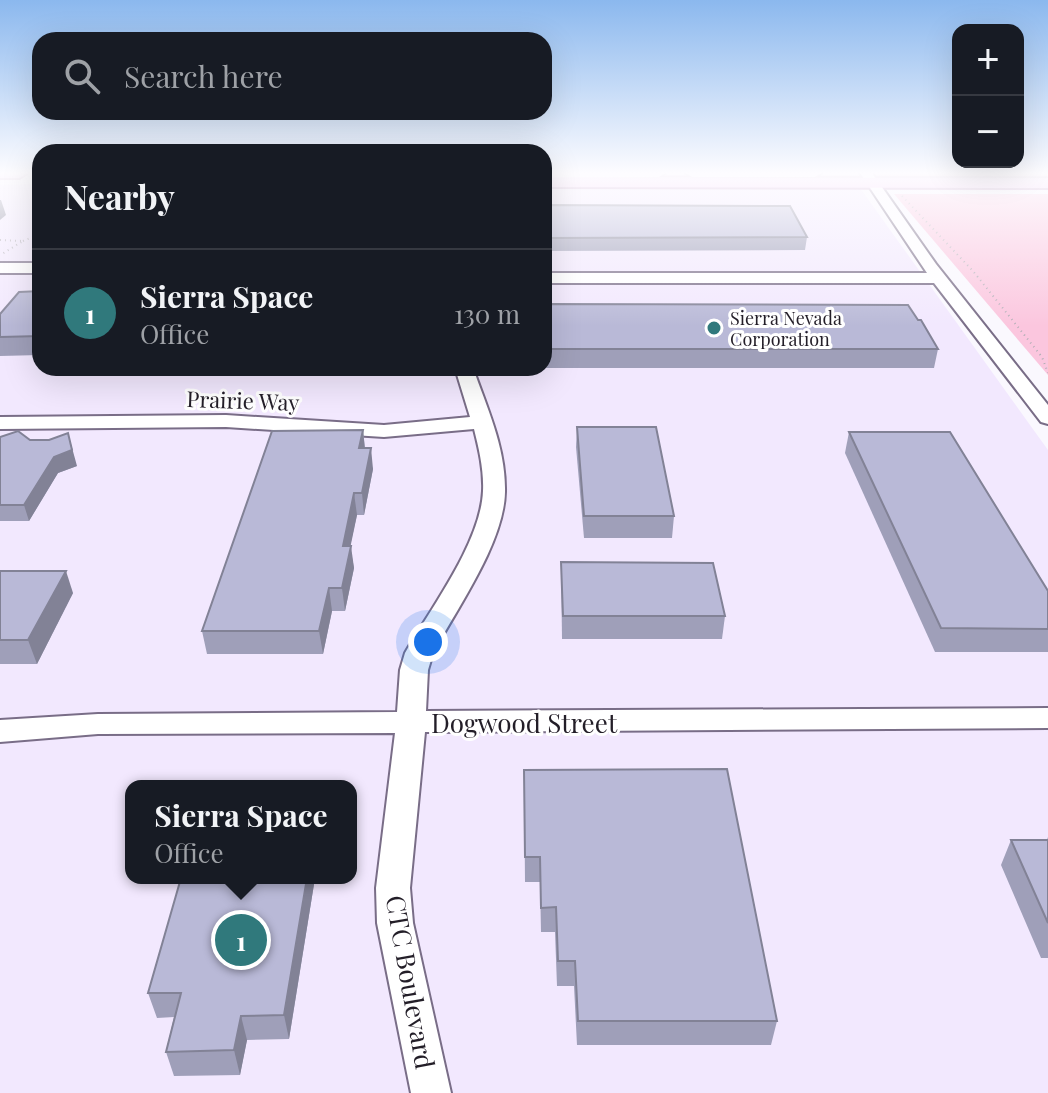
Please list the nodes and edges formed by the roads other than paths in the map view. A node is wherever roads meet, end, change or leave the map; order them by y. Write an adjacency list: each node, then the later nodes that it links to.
1 (902, 224): 5 (street)
2 (0, 268): 3 (street)
3 (32, 268)
4 (552, 278): 5 (street)
5 (940, 278): 7 (street)
6 (467, 376): 8 (street, CTC Boulevard)
7 (1048, 418)
8 (483, 422): 9 (street, Prairie Way); 11 (street, CTC Boulevard)
9 (0, 423)
10 (1048, 718): 11 (street, Dogwood Street)
11 (411, 722): 12 (street, Dogwood Street); 13 (street, CTC Boulevard)
12 (0, 731)
13 (431, 1093)

